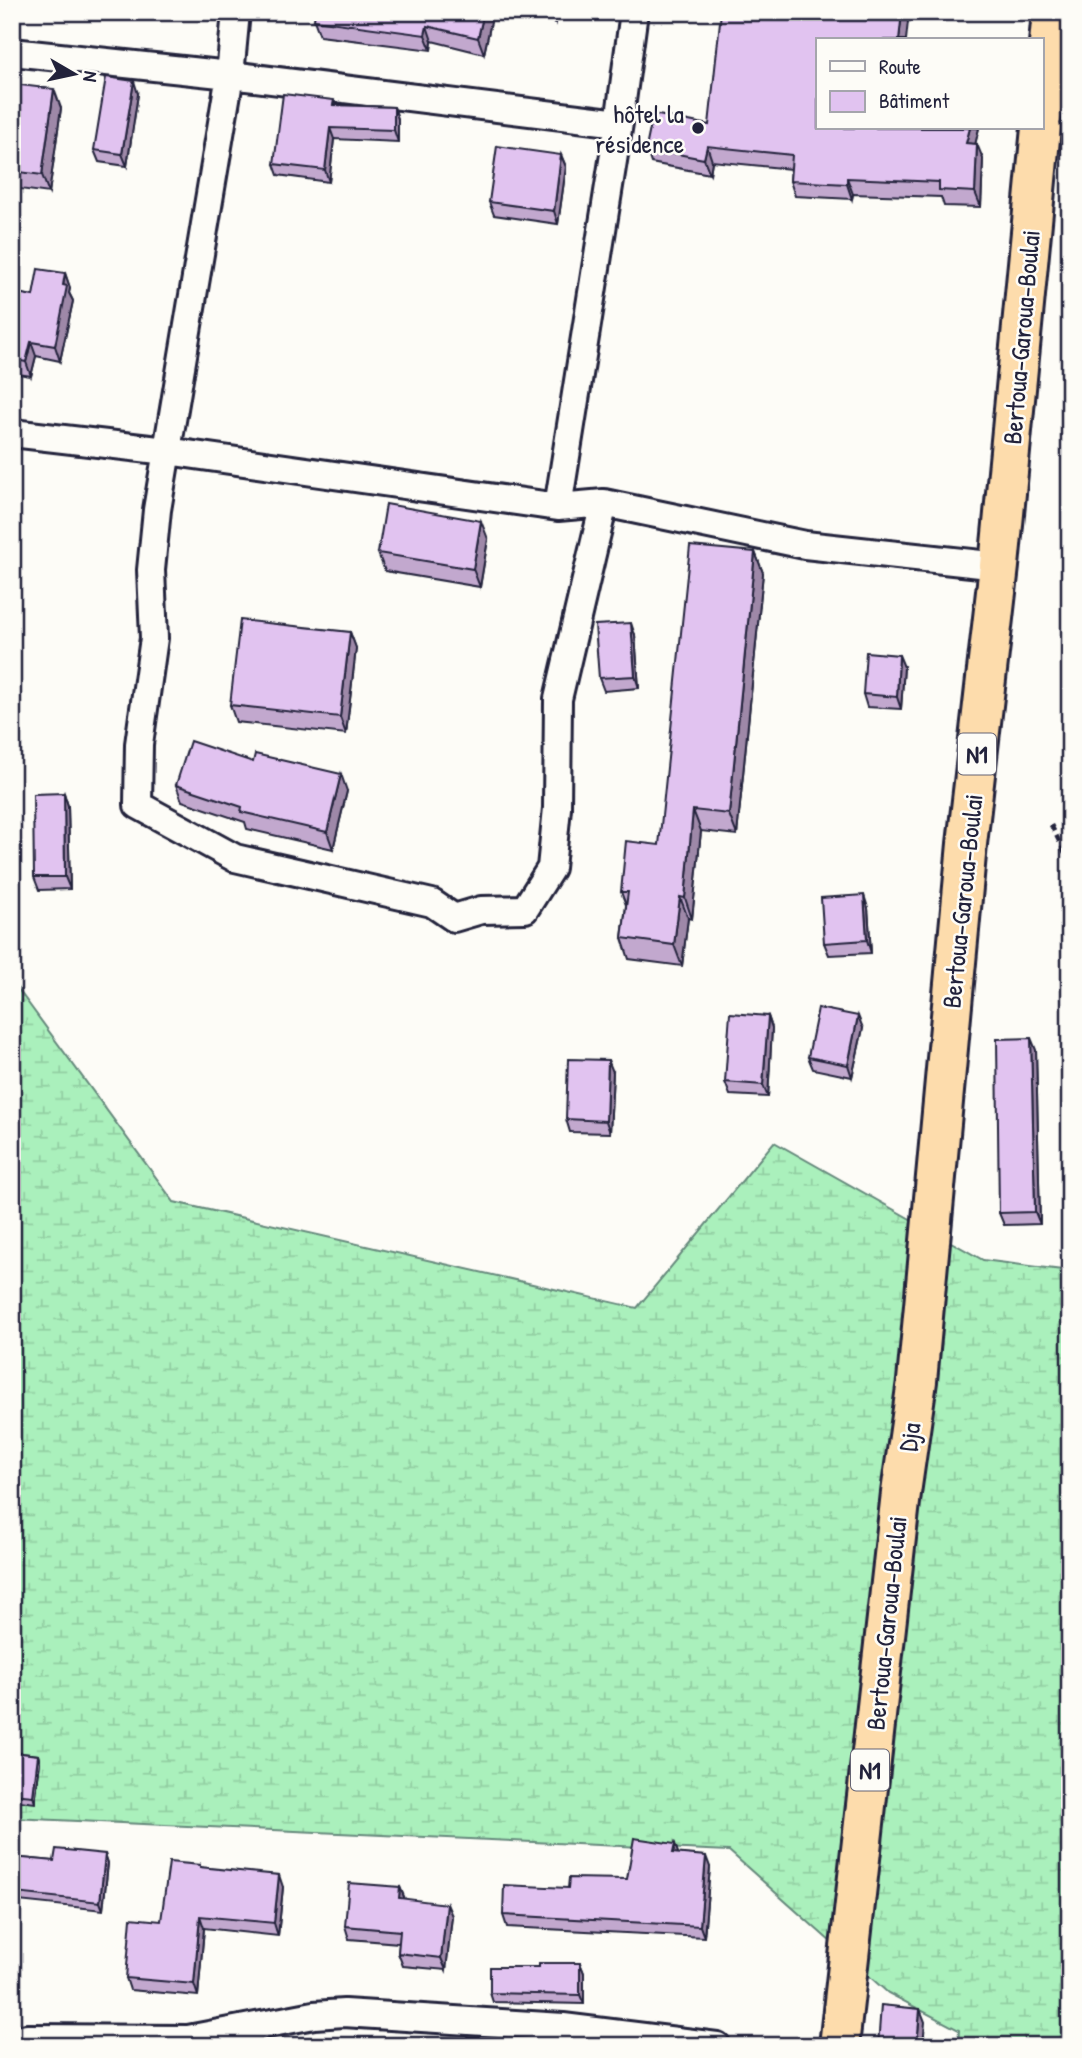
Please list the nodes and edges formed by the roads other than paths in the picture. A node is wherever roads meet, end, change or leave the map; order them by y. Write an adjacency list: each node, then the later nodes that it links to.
1 (236, 12): 5 (street)
2 (634, 12): 7 (street)
3 (1052, 12): 6 (highway)
4 (12, 52): 5 (street)
5 (230, 75): 7 (street); 10 (street)
6 (1044, 95)
7 (619, 123): 12 (street)
8 (1041, 130): 13 (highway, Bertoua-Garoua-Boulai / N1)
9 (12, 433): 10 (street)
10 (167, 451): 11 (street); 12 (street)
11 (604, 503): 12 (street); 13 (street)
12 (558, 506)
13 (999, 566): 14 (highway, Bertoua-Garoua-Boulai / N1)
14 (917, 1381): 15 (highway, Dja / N1)
15 (901, 1493): 18 (highway, Bertoua-Garoua-Boulai / N1)
16 (12, 2041): 17 (street)
17 (717, 2046)
18 (839, 2046)

